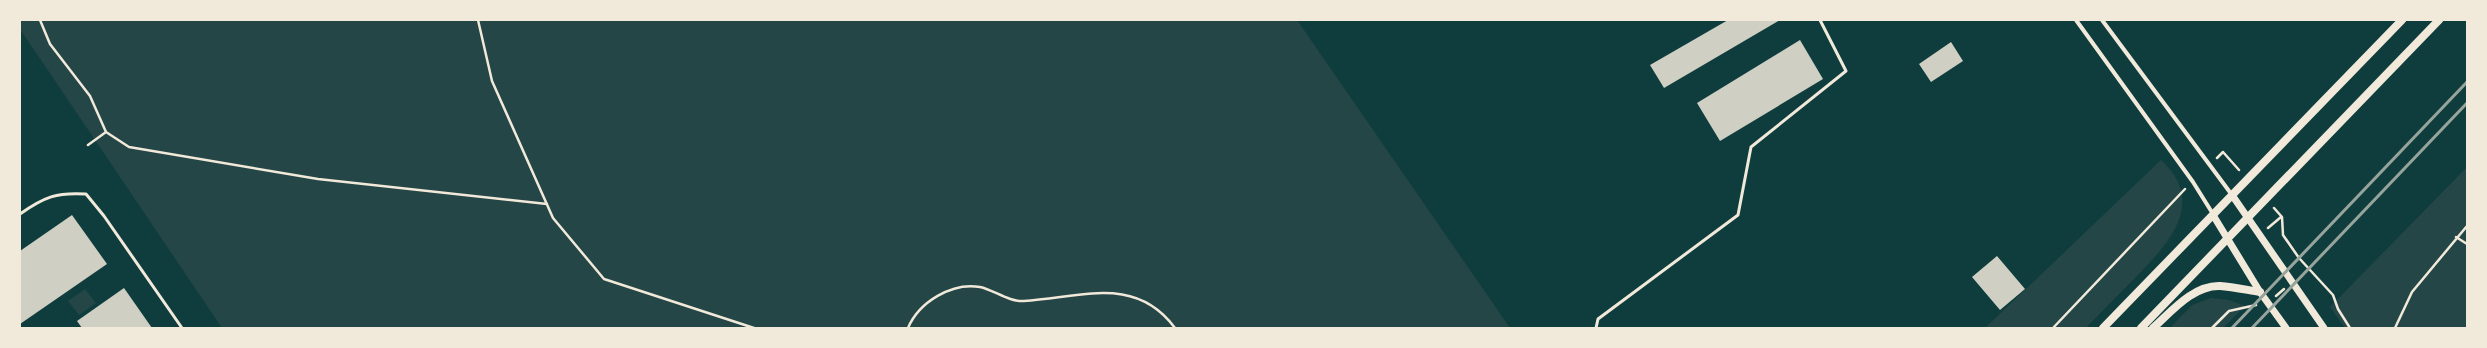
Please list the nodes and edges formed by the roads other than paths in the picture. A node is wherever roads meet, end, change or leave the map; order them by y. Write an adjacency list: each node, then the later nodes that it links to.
1 (1820, 20): 13 (lane)
2 (2076, 20): 8 (street)
3 (2102, 20): 6 (street)
4 (2402, 20): 6 (main road)
5 (2439, 20): 9 (main road)
6 (2232, 195): 8 (main road); 9 (street)
7 (20, 214): 12 (lane)
8 (2213, 215): 10 (street); 14 (main road)
9 (2248, 218): 10 (main road); 18 (street)
10 (2227, 238): 11 (street); 15 (main road)
11 (2260, 292): 16 (main road); 17 (street)
12 (182, 328)
13 (1596, 328)
14 (2103, 328)
15 (2141, 328)
16 (2153, 328)
17 (2286, 328)
18 (2324, 328)

